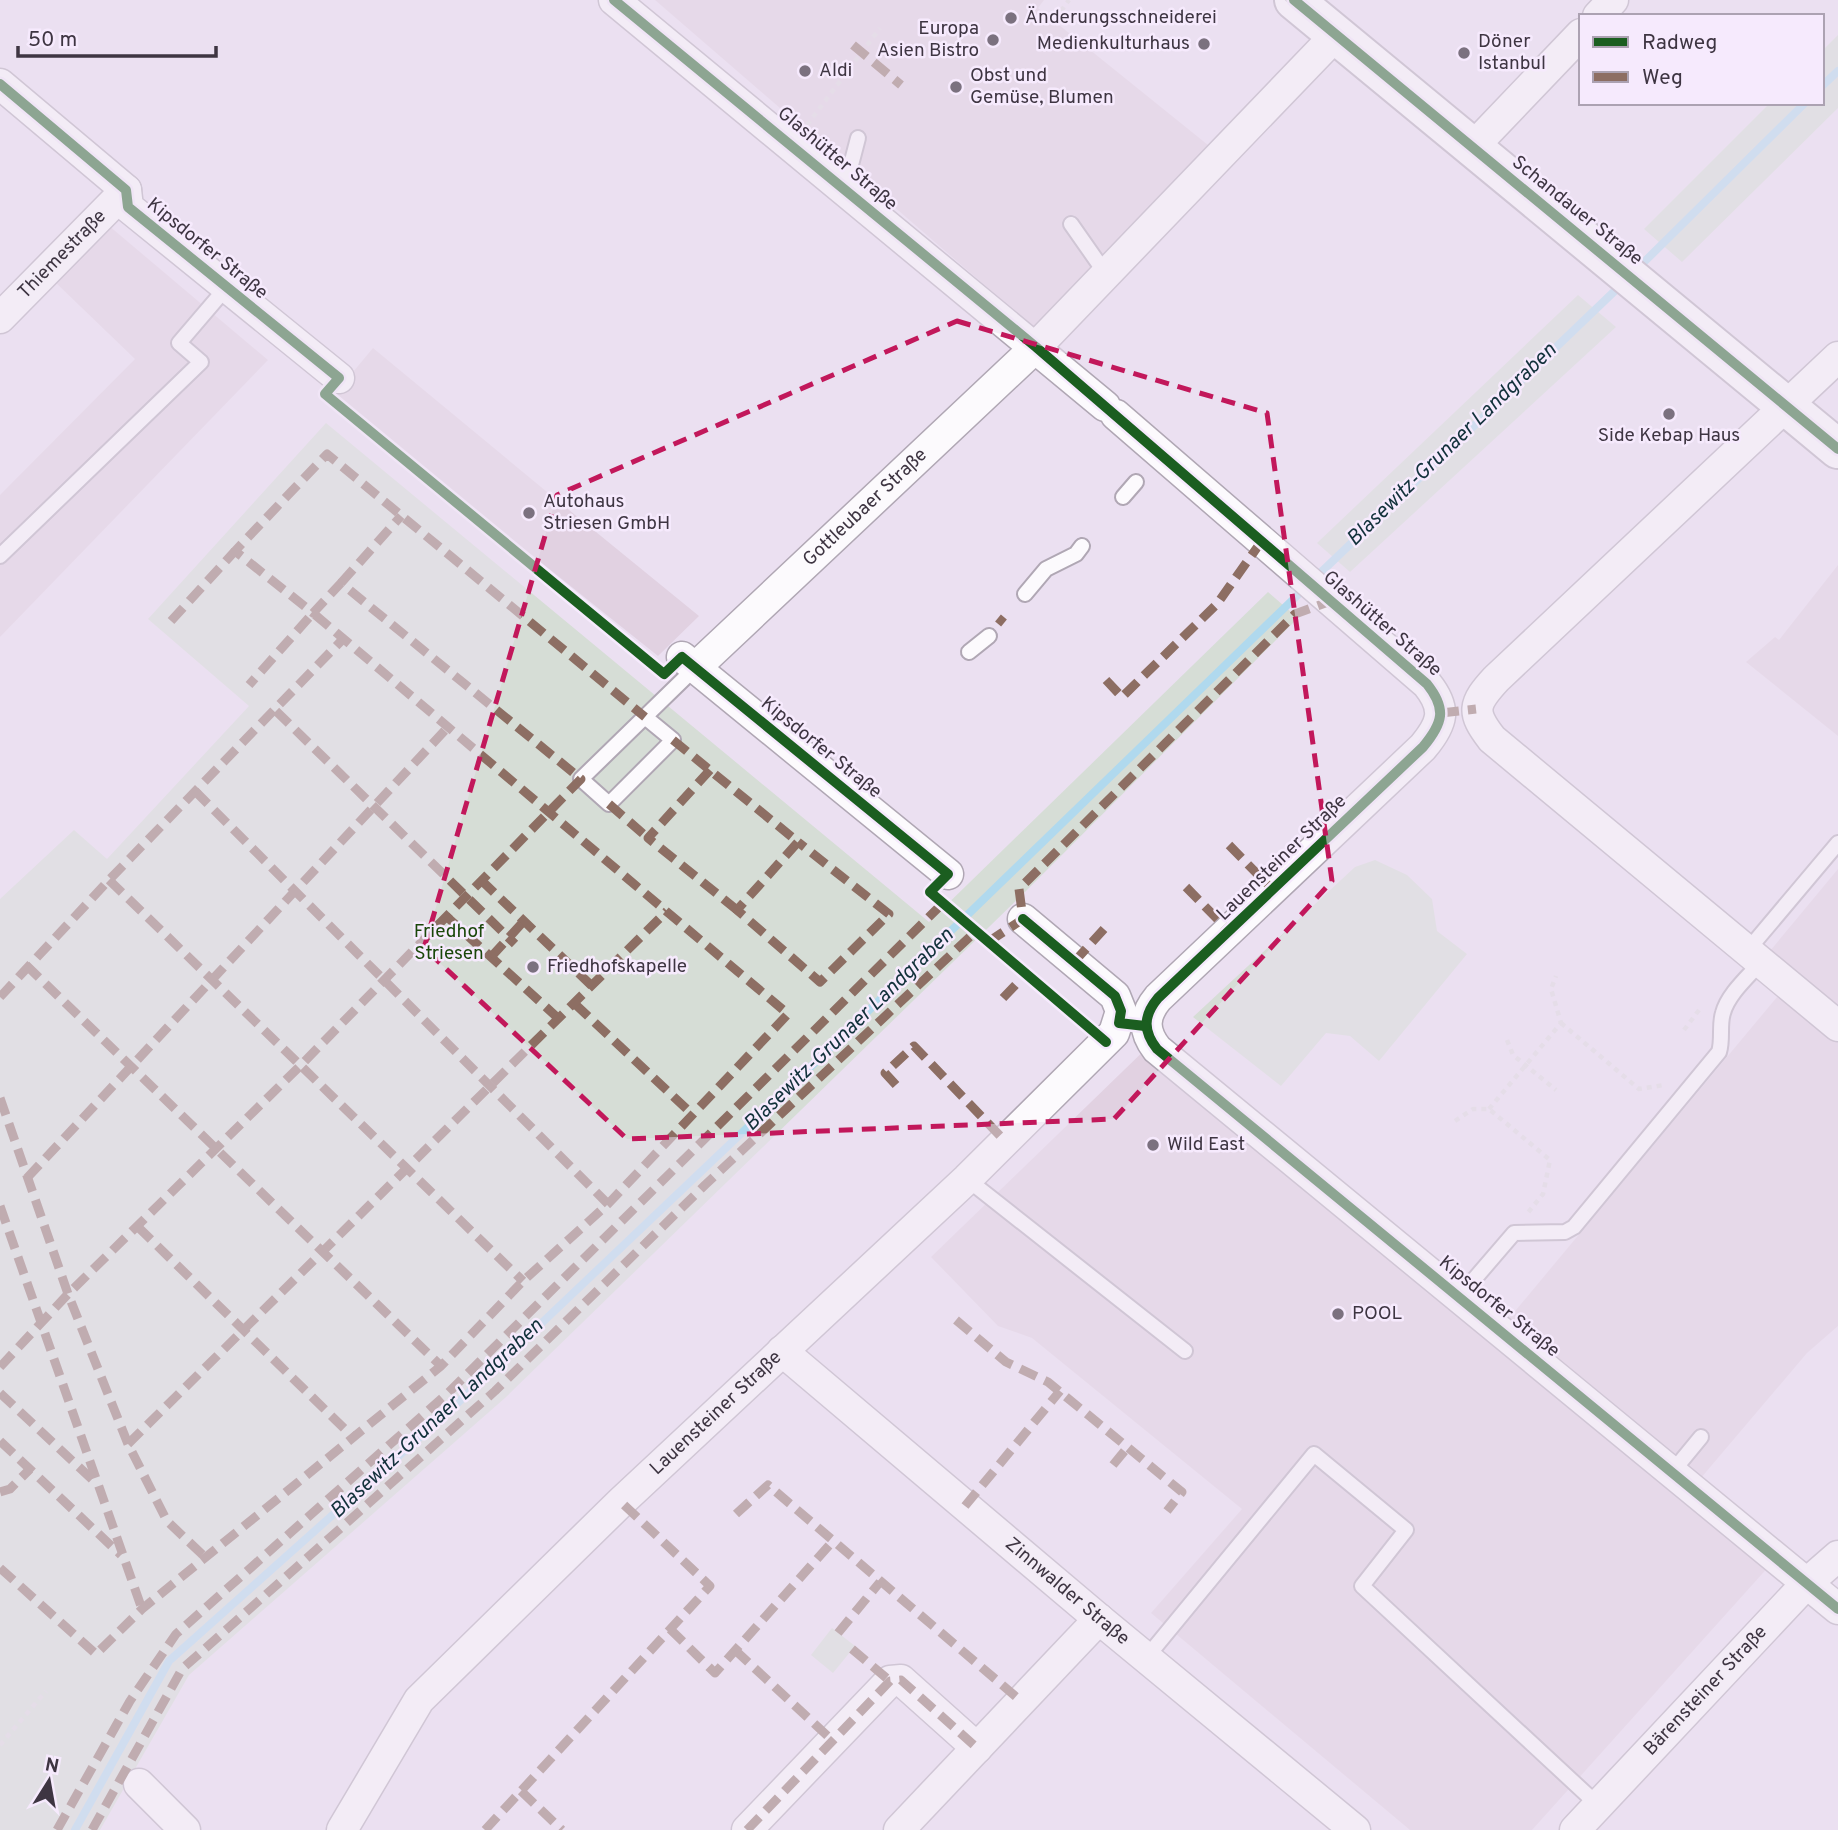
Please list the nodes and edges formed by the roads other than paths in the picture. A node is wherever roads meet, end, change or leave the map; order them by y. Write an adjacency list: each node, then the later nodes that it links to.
1 (1294, 0): 5 (main road, Schandauer Straße)
2 (1613, 0): 4 (street)
3 (627, 4): 10 (street, Glashütter Straße)
4 (1600, 14)
5 (1336, 35): 9 (main road, Schandauer Straße); 13 (street, Gottleubaer Straße)
6 (1579, 36): 9 (street)
7 (0, 84): 11 (street, Kipsdorfer Straße)
8 (858, 138): 10 (lane)
9 (1473, 147): 19 (main road, Schandauer Straße)
10 (845, 188): 16 (street, Glashütter Straße)
11 (126, 190): 14 (street, Kipsdorfer Straße); 15 (street, Thiemestraße)
12 (1071, 224): 13 (lane)
13 (1106, 274): 16 (street, Gottleubaer Straße)
14 (226, 288): 18 (street, Kipsdorfer Straße); 24 (lane)
15 (0, 318)
16 (1036, 347): 28 (street, Gottleubaer Straße); 29 (street, Glashütter Straße)
17 (1838, 357): 19 (street)
18 (339, 378)
19 (1788, 407): 20 (main road, Schandauer Straße); 34 (street)
20 (1838, 449)
21 (1136, 482): 22 (lane)
22 (1123, 497)
23 (1082, 546): 25 (lane)
24 (0, 556)
25 (1025, 594)
26 (989, 636): 27 (lane)
27 (969, 652)
28 (683, 658): 30 (lane); 32 (street, Kipsdorfer Straße)
29 (1441, 713): 35 (street, Lauensteiner Straße)
30 (645, 717): 30 (lane)
31 (1838, 843): 34 (lane)
32 (948, 874)
33 (1023, 919): 35 (street, Kipsdorfer Straße)
34 (1754, 957): 36 (street); 38 (lane)
35 (1132, 1025): 37 (street, Lauensteiner Straße); 38 (street, Kipsdorfer Straße)
36 (1838, 1026)
37 (967, 1179): 39 (street, Lauensteiner Straße); 40 (lane)
38 (1459, 1297): 42 (street, Kipsdorfer Straße)
39 (782, 1351): 46 (street, Zinnwalder Straße); 52 (street, Lauensteiner Straße)
40 (1185, 1351)
41 (1701, 1437): 42 (lane)
42 (1673, 1471): 44 (street, Kipsdorfer Straße)
43 (1838, 1556): 44 (street, Bärensteiner Straße)
44 (1807, 1583): 45 (street, Kipsdorfer Straße); 50 (street, Bärensteiner Straße)
45 (1838, 1609)
46 (1099, 1619): 47 (street, Zinnwalder Straße); 48 (street)
47 (1146, 1658): 50 (lane); 55 (street, Zinnwalder Straße)
48 (977, 1748): 53 (street); 54 (street)
49 (139, 1784): 51 (street)
50 (1598, 1805): 56 (street, Bärensteiner Straße)
51 (185, 1830)
52 (343, 1830)
53 (747, 1830)
54 (899, 1830)
55 (1355, 1830)
56 (1575, 1830)

